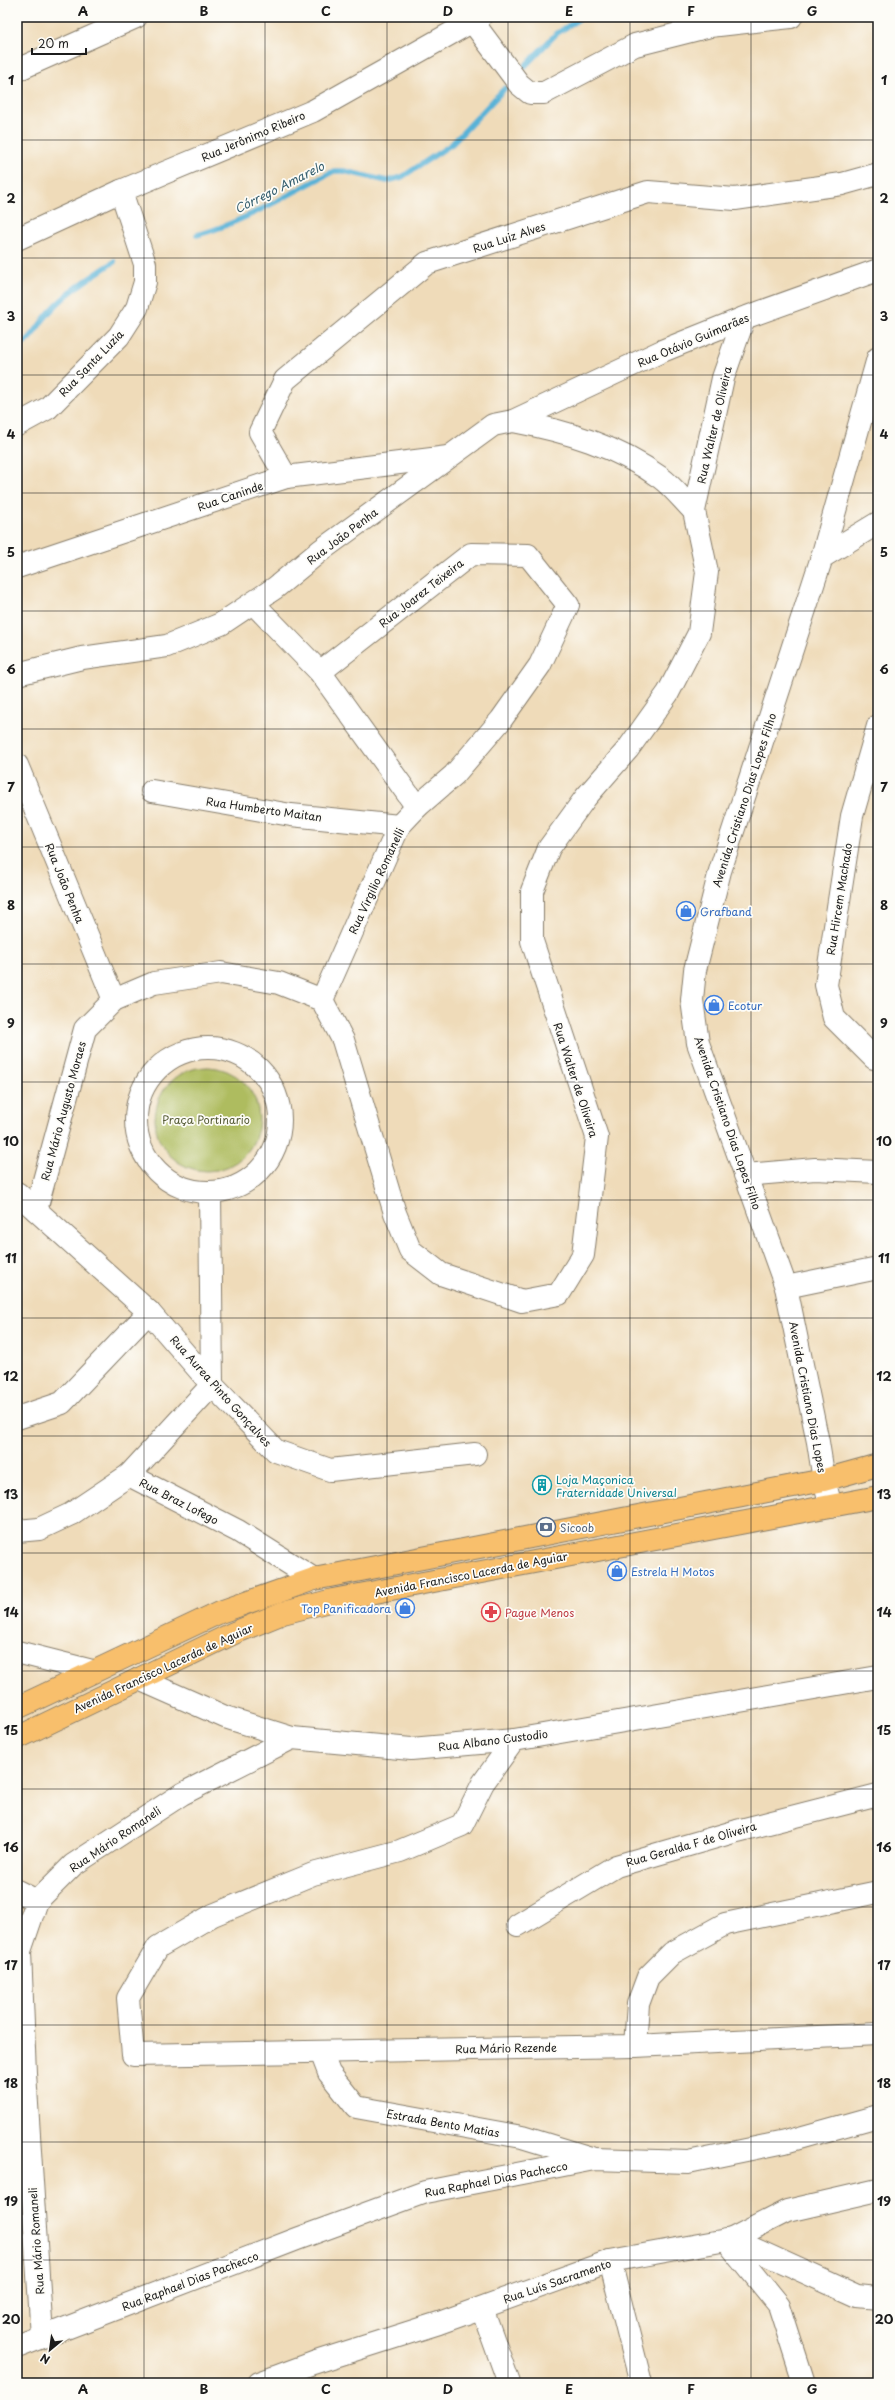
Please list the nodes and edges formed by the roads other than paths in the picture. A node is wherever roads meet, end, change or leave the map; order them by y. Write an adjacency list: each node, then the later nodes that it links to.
1 (136, 17): 4 (street)
2 (791, 17): 3 (street)
3 (476, 19): 6 (street, Rua Jerônimo Ribeiro)
4 (17, 70)
5 (878, 174): 14 (street, Rua Luiz Alves)
6 (121, 191): 7 (street, Rua Jerônimo Ribeiro); 12 (street, Rua Santa Luzia)
7 (17, 239)
8 (878, 270): 9 (street, Rua Otávio Guimarães)
9 (744, 318): 11 (street, Rua Otávio Guimarães); 15 (street, Rua Walter de Oliveira)
10 (878, 358): 17 (street, Avenida Cristiano Dias Lopes Filho)
11 (513, 421): 13 (street, Rua João Penha); 15 (street)
12 (17, 425)
13 (450, 457): 14 (street, Rua Caninde); 19 (street, Rua João Penha)
14 (286, 477): 18 (street, Rua Caninde)
15 (694, 511): 28 (street, Rua Walter de Oliveira)
16 (878, 523): 17 (street)
17 (822, 557): 31 (street, Avenida Cristiano Dias Lopes Filho)
18 (17, 567)
19 (253, 603): 20 (street); 21 (street, Rua João Penha)
20 (320, 672): 25 (street); 25 (street, Rua Joarez Teixeira)
21 (17, 674)
22 (878, 726): 29 (street, Rua Hircem Machado)
23 (17, 765): 27 (street, Rua João Penha)
24 (152, 791): 26 (street, Rua Humberto Maitan)
25 (417, 807): 26 (street, Rua Virgilio Romanelli)
26 (399, 826): 28 (street, Rua Virgilio Romanelli)
27 (114, 1000): 28 (street, Rua Mário Augusto Moraes); 34 (street, Rua Mário Augusto Moraes)
28 (322, 1000)
29 (874, 1058)
30 (878, 1172): 31 (street)
31 (745, 1175): 36 (street, Avenida Cristiano Dias Lopes Filho)
32 (210, 1192): 32 (street); 38 (street)
33 (17, 1193): 34 (street, Rua Aurea Pinto Gonçalves)
34 (36, 1210): 37 (street, Rua Aurea Pinto Gonçalves)
35 (878, 1268): 36 (street)
36 (786, 1287): 43 (street, Avenida Cristiano Dias Lopes)
37 (149, 1312): 38 (street, Rua Aurea Pinto Gonçalves); 39 (street)
38 (212, 1384): 40 (street, Rua Aurea Pinto Gonçalves); 42 (street, Rua Braz Lofego)
39 (17, 1418)
40 (475, 1454)
41 (878, 1465): 43 (main road)
42 (129, 1475): 46 (street); 47 (street, Rua Braz Lofego)
43 (824, 1480): 45 (street, Avenida Cristiano Dias Lopes); 47 (main road)
44 (878, 1497): 45 (main road, Avenida Francisco Lacerda de Aguiar)
45 (831, 1506): 51 (main road, Avenida Francisco Lacerda de Aguiar)
46 (17, 1531)
47 (314, 1579): 49 (main road)
48 (17, 1652): 49 (street)
49 (92, 1671): 52 (main road)
50 (878, 1677): 55 (street, Rua Albano Custodio)
51 (139, 1679): 53 (main road, Avenida Francisco Lacerda de Aguiar); 54 (street, Rua Albano Custodio)
52 (17, 1708)
53 (17, 1738)
54 (292, 1738): 55 (street, Rua Albano Custodio); 59 (street, Rua Mário Romaneli)
55 (514, 1740): 63 (street, Rua Mário Rezende)
56 (878, 1795): 60 (street, Rua Geralda F de Oliveira)
57 (17, 1891): 59 (street)
58 (878, 1892): 62 (street)
59 (37, 1901): 71 (street, Rua Mário Romaneli)
60 (518, 1925)
61 (878, 2034): 62 (street, Rua Mário Rezende)
62 (635, 2046): 63 (street, Rua Mário Rezende)
63 (321, 2052): 65 (street, Estrada Bento Matias)
64 (878, 2116): 65 (street, Rua Raphael Dias Pachecco)
65 (594, 2159): 71 (street, Rua Raphael Dias Pachecco)
66 (878, 2190): 67 (street, Rua Luís Sacramento)
67 (729, 2240): 68 (street, Rua Luís Sacramento); 69 (street); 76 (street)
68 (610, 2262): 70 (street, Rua Luís Sacramento); 75 (street)
69 (878, 2298)
70 (482, 2308): 73 (street, Rua Luís Sacramento); 74 (street)
71 (42, 2338): 72 (street, Rua Raphael Dias Pachecco)
72 (17, 2348)
73 (259, 2383)
74 (510, 2383)
75 (641, 2383)
76 (804, 2383)

